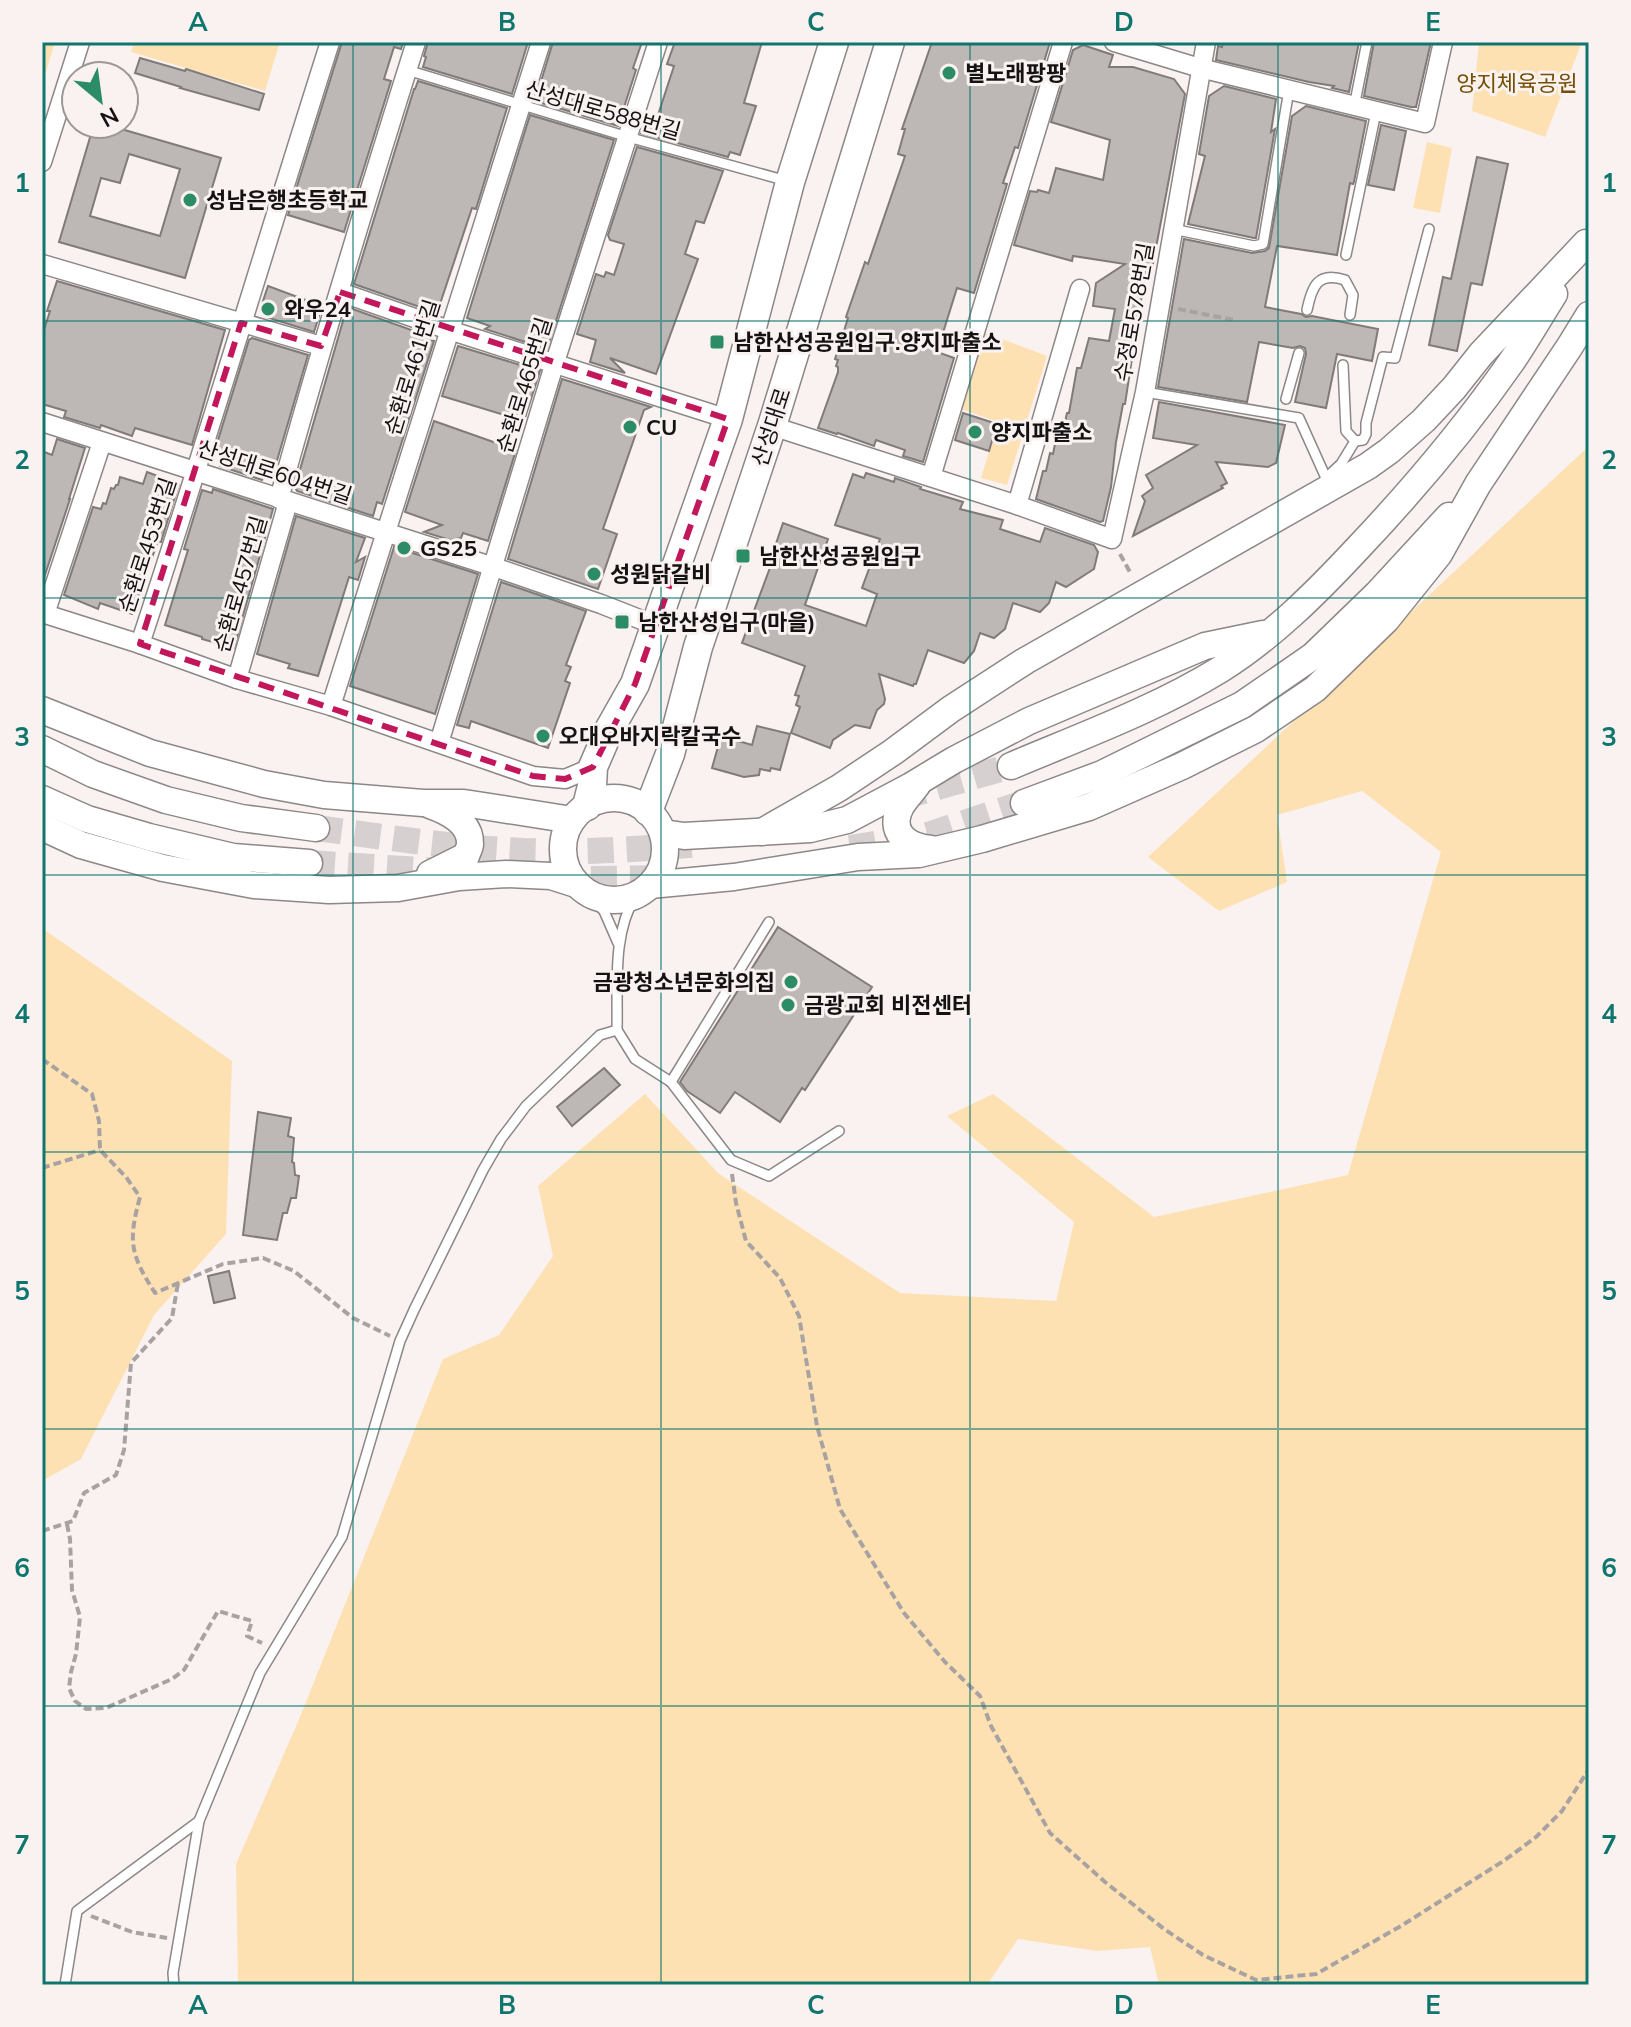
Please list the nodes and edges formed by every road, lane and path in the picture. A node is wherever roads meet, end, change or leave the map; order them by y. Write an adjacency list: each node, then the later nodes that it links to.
1 (80, 42): 20 (street)
2 (330, 42): 34 (street, 순환로453번길)
3 (416, 42): 14 (street, 순환로457번길)
4 (541, 42): 16 (street, 순환로461번길)
5 (658, 42): 19 (street, 순환로465번길)
6 (834, 42): 21 (main road, 산성대로)
7 (890, 42): 46 (main road, 산성대로)
8 (1063, 42): 50 (street)
9 (1114, 42): 13 (street)
10 (1206, 42): 13 (street, 수정로578번길)
11 (1367, 42): 17 (lane)
12 (1443, 42): 18 (street)
13 (1200, 68): 15 (street); 22 (street, 수정로578번길)
14 (407, 70): 16 (lane, 산성대로588번길); 28 (street, 순환로457번길)
15 (1289, 90): 17 (street); 22 (lane)
16 (520, 105): 19 (lane, 산성대로588번길); 35 (street, 순환로461번길)
17 (1354, 107): 18 (street)
18 (1376, 112): 25 (lane)
19 (628, 137): 21 (lane, 산성대로588번길); 39 (street, 순환로465번길)
20 (42, 162)
21 (790, 182): 44 (main road, 산성대로)
22 (1173, 229): 29 (street, 수정로578번길)
23 (1429, 229): 47 (lane)
24 (1587, 239): 55 (main road); 62 (main road)
25 (1346, 255)
26 (42, 264): 34 (street)
27 (1080, 289): 54 (street)
28 (340, 292): 35 (street); 36 (street, 순환로457번길)
29 (1160, 306): 33 (path); 41 (street, 수정로578번길)
30 (1307, 310): 31 (lane)
31 (1350, 315)
32 (1589, 315): 43 (main road)
33 (1234, 320)
34 (241, 323): 36 (street); 49 (street, 순환로453번길)
35 (449, 330): 39 (street); 56 (street, 순환로461번길)
36 (321, 346): 53 (street, 순환로457번길)
37 (1589, 350): 43 (main road)
38 (1299, 353): 42 (lane)
39 (555, 362): 44 (street); 58 (street, 순환로465번길)
40 (1343, 365): 47 (lane)
41 (1145, 392): 51 (lane); 57 (street, 수정로578번길)
42 (1286, 399)
43 (1531, 405): 52 (main road)
44 (728, 419): 61 (main road, 산성대로)
45 (42, 422): 48 (street, 산성대로604번길)
46 (772, 426): 50 (street); 76 (main road, 산성대로)
47 (1355, 441): 51 (lane)
48 (102, 442): 49 (street, 산성대로604번길); 60 (street)
49 (197, 472): 53 (street, 산성대로604번길); 63 (street, 순환로453번길)
50 (931, 477): 54 (street)
51 (1326, 478): 55 (lane)
52 (1478, 484): 74 (main road); 80 (main road)
53 (283, 500): 56 (street, 산성대로604번길); 64 (street, 순환로457번길)
54 (1017, 505): 57 (street)
55 (1280, 516): 79 (main road)
56 (385, 533): 58 (street, 산성대로604번길); 65 (street, 순환로461번길)
57 (1112, 539): 59 (path)
58 (494, 567): 61 (street, 산성대로604번길); 67 (street, 순환로465번길)
59 (1135, 583)
60 (43, 613): 63 (street)
61 (657, 626): 70 (main road, 산성대로)
62 (1274, 632): 69 (main road); 71 (main road)
63 (140, 644): 64 (street)
64 (237, 679): 65 (street)
65 (331, 706): 67 (street)
66 (42, 710): 73 (main road)
67 (439, 743): 70 (street)
68 (42, 749): 78 (main road)
69 (1011, 766)
70 (593, 767): 75 (main road, 산성대로)
71 (922, 779): 79 (main road); 80 (main road)
72 (42, 799): 81 (main road)
73 (423, 803): 75 (main road); 83 (main road)
74 (1024, 803)
75 (580, 813): 76 (main road); 82 (main road)
76 (656, 822): 79 (main road); 84 (main road)
77 (42, 827): 83 (main road)
78 (316, 828)
79 (762, 832)
80 (937, 850): 84 (main road)
81 (309, 863)
82 (580, 886): 83 (main road); 84 (main road); 86 (lane)
83 (398, 888)
84 (643, 890): 86 (lane)
85 (769, 922): 89 (lane)
86 (618, 943): 87 (lane)
87 (617, 1030): 89 (lane); 95 (lane)
88 (42, 1059): 91 (path)
89 (671, 1082): 92 (lane)
90 (839, 1131): 92 (lane)
91 (100, 1150): 93 (path); 94 (path)
92 (731, 1160): 99 (path)
93 (42, 1168)
94 (178, 1283): 95 (path); 96 (path)
95 (400, 1341): 98 (lane)
96 (67, 1524): 97 (path); 98 (path)
97 (42, 1531)
98 (275, 1649): 100 (lane)
99 (1589, 1769)
100 (199, 1821): 101 (lane); 102 (lane)
101 (77, 1911): 102 (path); 103 (lane)
102 (179, 1940): 104 (lane)
103 (65, 1985)
104 (174, 1985)

